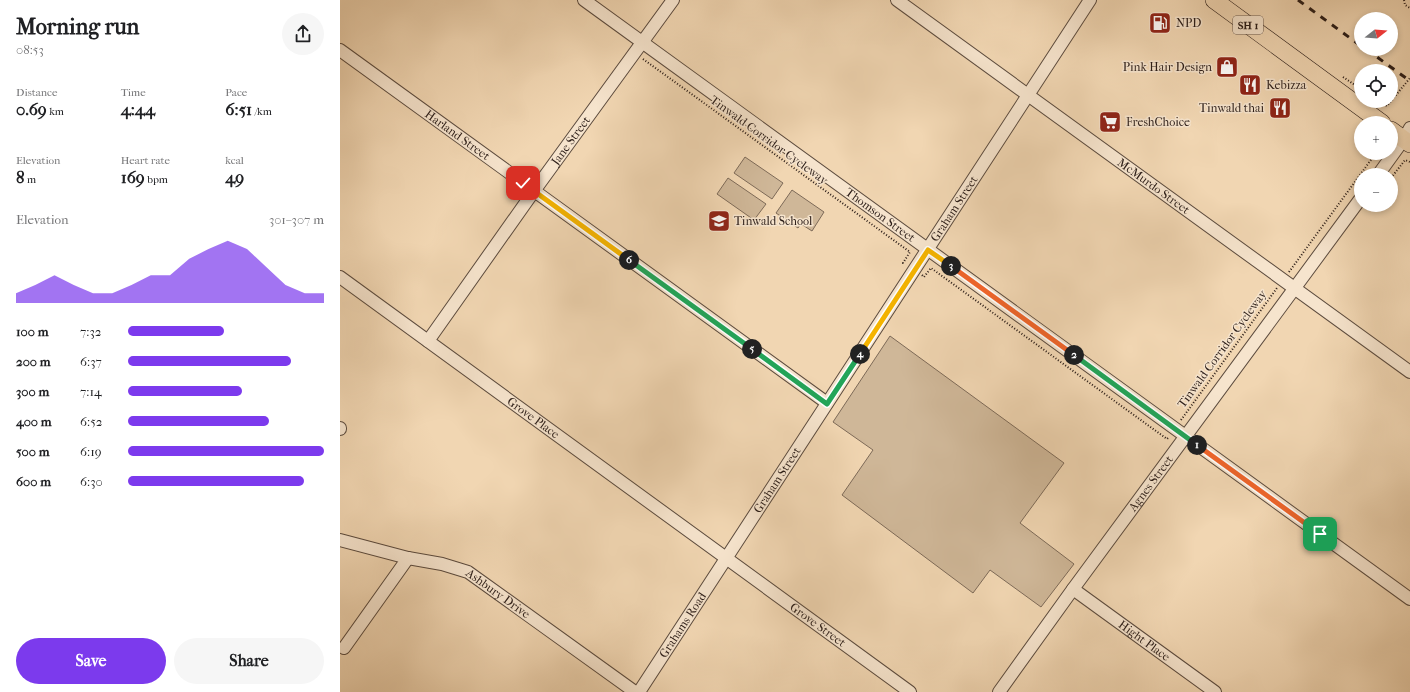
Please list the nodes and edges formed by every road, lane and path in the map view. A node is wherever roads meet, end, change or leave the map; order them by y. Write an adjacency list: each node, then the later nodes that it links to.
1 (584, 0): 8 (street, Thomson Street)
2 (674, 0): 8 (street, Jane Street)
3 (897, 0): 13 (street, McMurdo Street)
4 (1090, 0): 13 (street, Graham Street)
5 (1214, 0): 14 (highway, SH 1)
6 (1404, 1): 7 (path)
7 (1410, 8)
8 (643, 43): 20 (street, Jane Street); 22 (street, Thomson Street)
9 (340, 50): 20 (street, Harland Street)
10 (645, 61): 23 (path, Tinwald Corridor Cycleway)
11 (1410, 78): 12 (path)
12 (1398, 93)
13 (1028, 95): 22 (street, Graham Street); 27 (street, McMurdo Street)
14 (1384, 116)
15 (1404, 135): 18 (street)
16 (1371, 160): 24 (path)
17 (1410, 162): 19 (path)
18 (1383, 168)
19 (1398, 169)
20 (534, 191): 29 (street, Jane Street); 31 (street, Harland Street)
21 (1354, 207): 27 (street, Agnes Street)
22 (928, 250): 31 (street, Graham Street); 33 (street, Thomson Street)
23 (905, 264)
24 (1290, 271)
25 (922, 276): 34 (path)
26 (340, 277): 29 (street, Grove Place)
27 (1294, 288): 30 (street, McMurdo Street); 33 (street, Agnes Street)
28 (1277, 289): 32 (path, Tinwald Corridor Cycleway)
29 (428, 341): 37 (street, Grove Place)
30 (1410, 372)
31 (827, 404): 37 (street, Graham Street)
32 (1182, 419)
33 (1186, 437): 38 (street, Agnes Street); 39 (street, Thomson Street)
34 (1167, 440)
35 (340, 540): 36 (street, Ashbury Drive)
36 (408, 558): 40 (street); 41 (street, Ashbury Drive)
37 (726, 558): 42 (street, Grahams Road); 43 (street, Grove Street)
38 (1073, 589): 44 (street, Agnes Street); 45 (street, Hight Place)
39 (1410, 599)
40 (344, 648)
41 (636, 692)
42 (639, 692)
43 (910, 692)
44 (999, 692)
45 (1215, 692)

